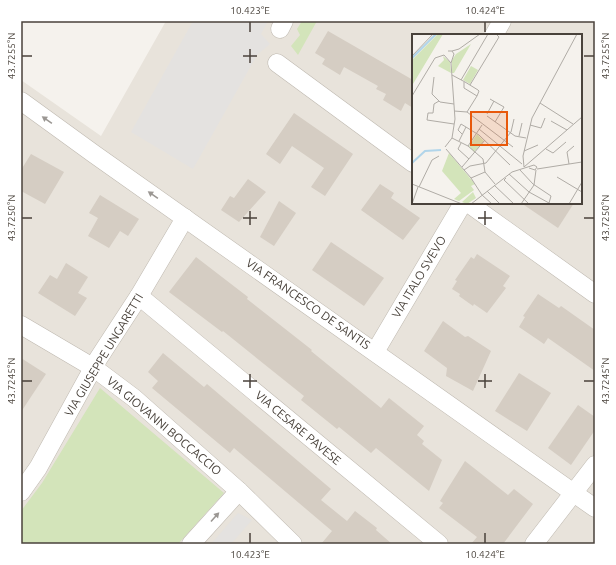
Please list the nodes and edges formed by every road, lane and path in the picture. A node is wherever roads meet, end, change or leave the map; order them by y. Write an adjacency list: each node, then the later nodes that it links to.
1 (502, 21): 2 (street)
2 (495, 34)
3 (277, 63): 5 (street)
4 (21, 101): 8 (street, VIA FRANCESCO DE SANTIS, one-way to 4)
5 (412, 162)
6 (461, 204): 12 (street, VIA ITALO SVEVO)
7 (469, 204): 9 (street)
8 (185, 218): 10 (street, VIA GIUSEPPE UNGARETTI); 12 (street, VIA FRANCESCO DE SANTIS)
9 (595, 294)
10 (138, 296): 13 (street, VIA GIUSEPPE UNGARETTI); 21 (street, VIA CESARE PAVESE)
11 (21, 325): 13 (street, VIA GIOVANNI BOCCACCIO)
12 (375, 352): 17 (street, VIA FRANCESCO DE SANTIS)
13 (94, 368): 15 (street, VIA GIOVANNI BOCCACCIO); 16 (street, VIA GIUSEPPE UNGARETTI)
14 (595, 465): 17 (street)
15 (239, 491): 19 (street, one-way to 15); 20 (street, VIA GIOVANNI BOCCACCIO)
16 (21, 492)
17 (574, 493): 18 (street, VIA FRANCESCO DE SANTIS); 22 (street)
18 (595, 508)
19 (191, 544)
20 (293, 544)
21 (439, 544)
22 (534, 544)

